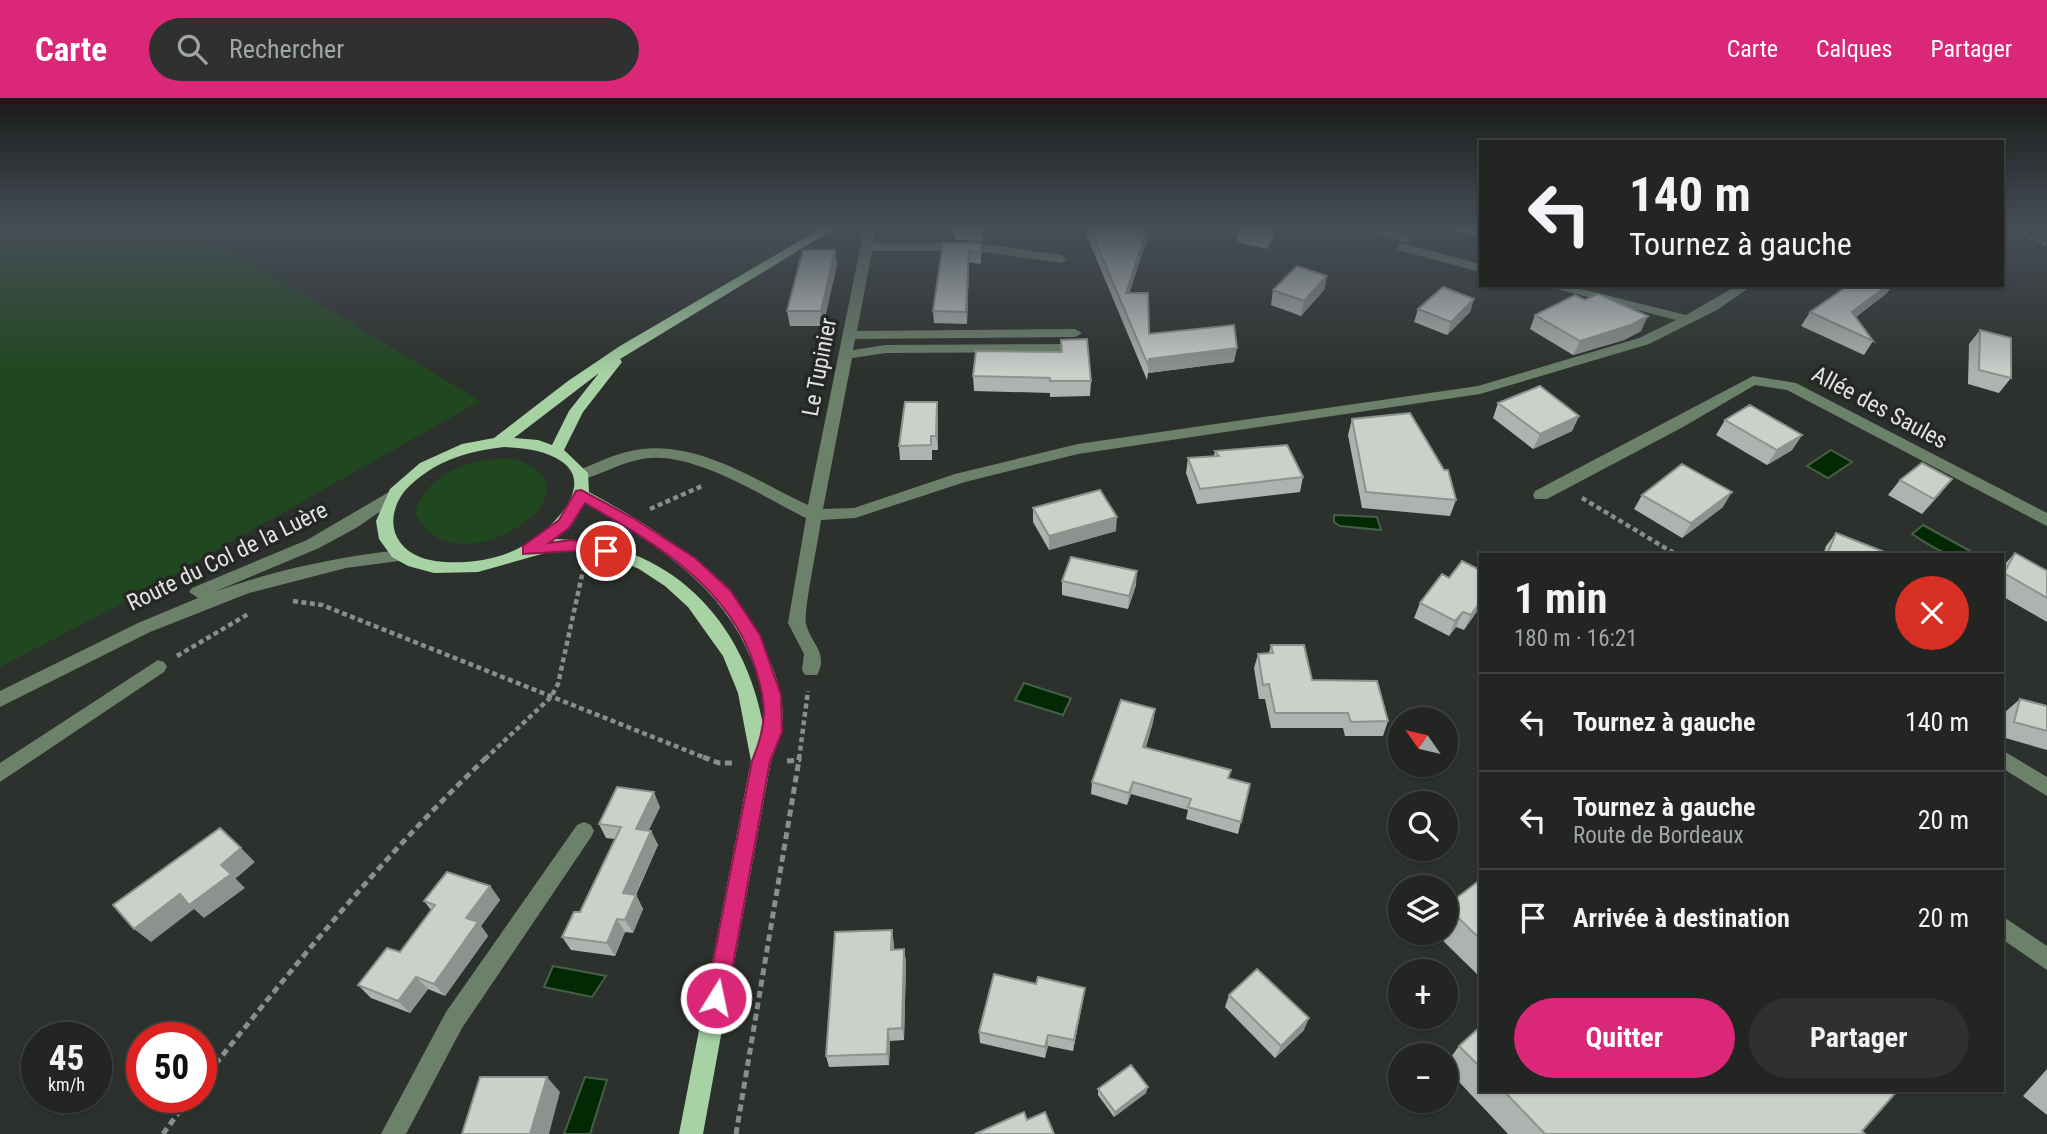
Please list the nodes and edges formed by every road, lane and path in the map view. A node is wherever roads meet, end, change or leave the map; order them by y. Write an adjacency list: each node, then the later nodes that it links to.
1 (746, 277): 9 (main road)
2 (859, 277): 7 (street, Le Tupinier)
3 (1556, 287): 5 (street)
4 (1744, 287): 5 (street)
5 (1688, 319): 19 (street)
6 (1076, 333): 7 (street)
7 (848, 335): 10 (street, Le Tupinier)
8 (1064, 348): 10 (street)
9 (625, 349): 11 (main road); 12 (main road)
10 (844, 355): 19 (street, Le Tupinier)
11 (500, 441): 12 (main road); 16 (main road)
12 (558, 449): 13 (main road)
13 (581, 475): 14 (street); 17 (main road)
14 (726, 475): 19 (street); 21 (path)
15 (1561, 486): 18 (street, Allée des Saules); 20 (street, Allée des Saules); 24 (path)
16 (394, 494): 25 (main road); 28 (street, Route du Col de la Luère)
17 (581, 494): 21 (main road); 23 (main road)
18 (1541, 495)
19 (814, 515): 30 (street, Le Tupinier)
20 (2047, 520)
21 (628, 521): 35 (main road)
22 (592, 548): 23 (main road); 31 (path); 35 (main road)
23 (528, 550): 25 (main road)
24 (1674, 553)
25 (400, 556): 28 (street, Route du Col de la Luère)
26 (281, 601): 31 (path)
27 (259, 607): 29 (path)
28 (80, 659): 32 (street, Route du Col de la Luère)
29 (159, 667): 36 (street)
30 (811, 670): 34 (path)
31 (551, 697): 35 (path); 41 (path)
32 (0, 700)
33 (2004, 759): 37 (street)
34 (799, 760): 35 (path); 46 (path)
35 (761, 761): 45 (main road)
36 (0, 774)
37 (2047, 788)
38 (584, 831): 44 (street)
39 (2004, 927): 40 (street)
40 (2047, 959)
41 (217, 1062)
42 (178, 1113): 43 (path)
43 (163, 1134)
44 (393, 1134)
45 (691, 1134)
46 (736, 1134)

